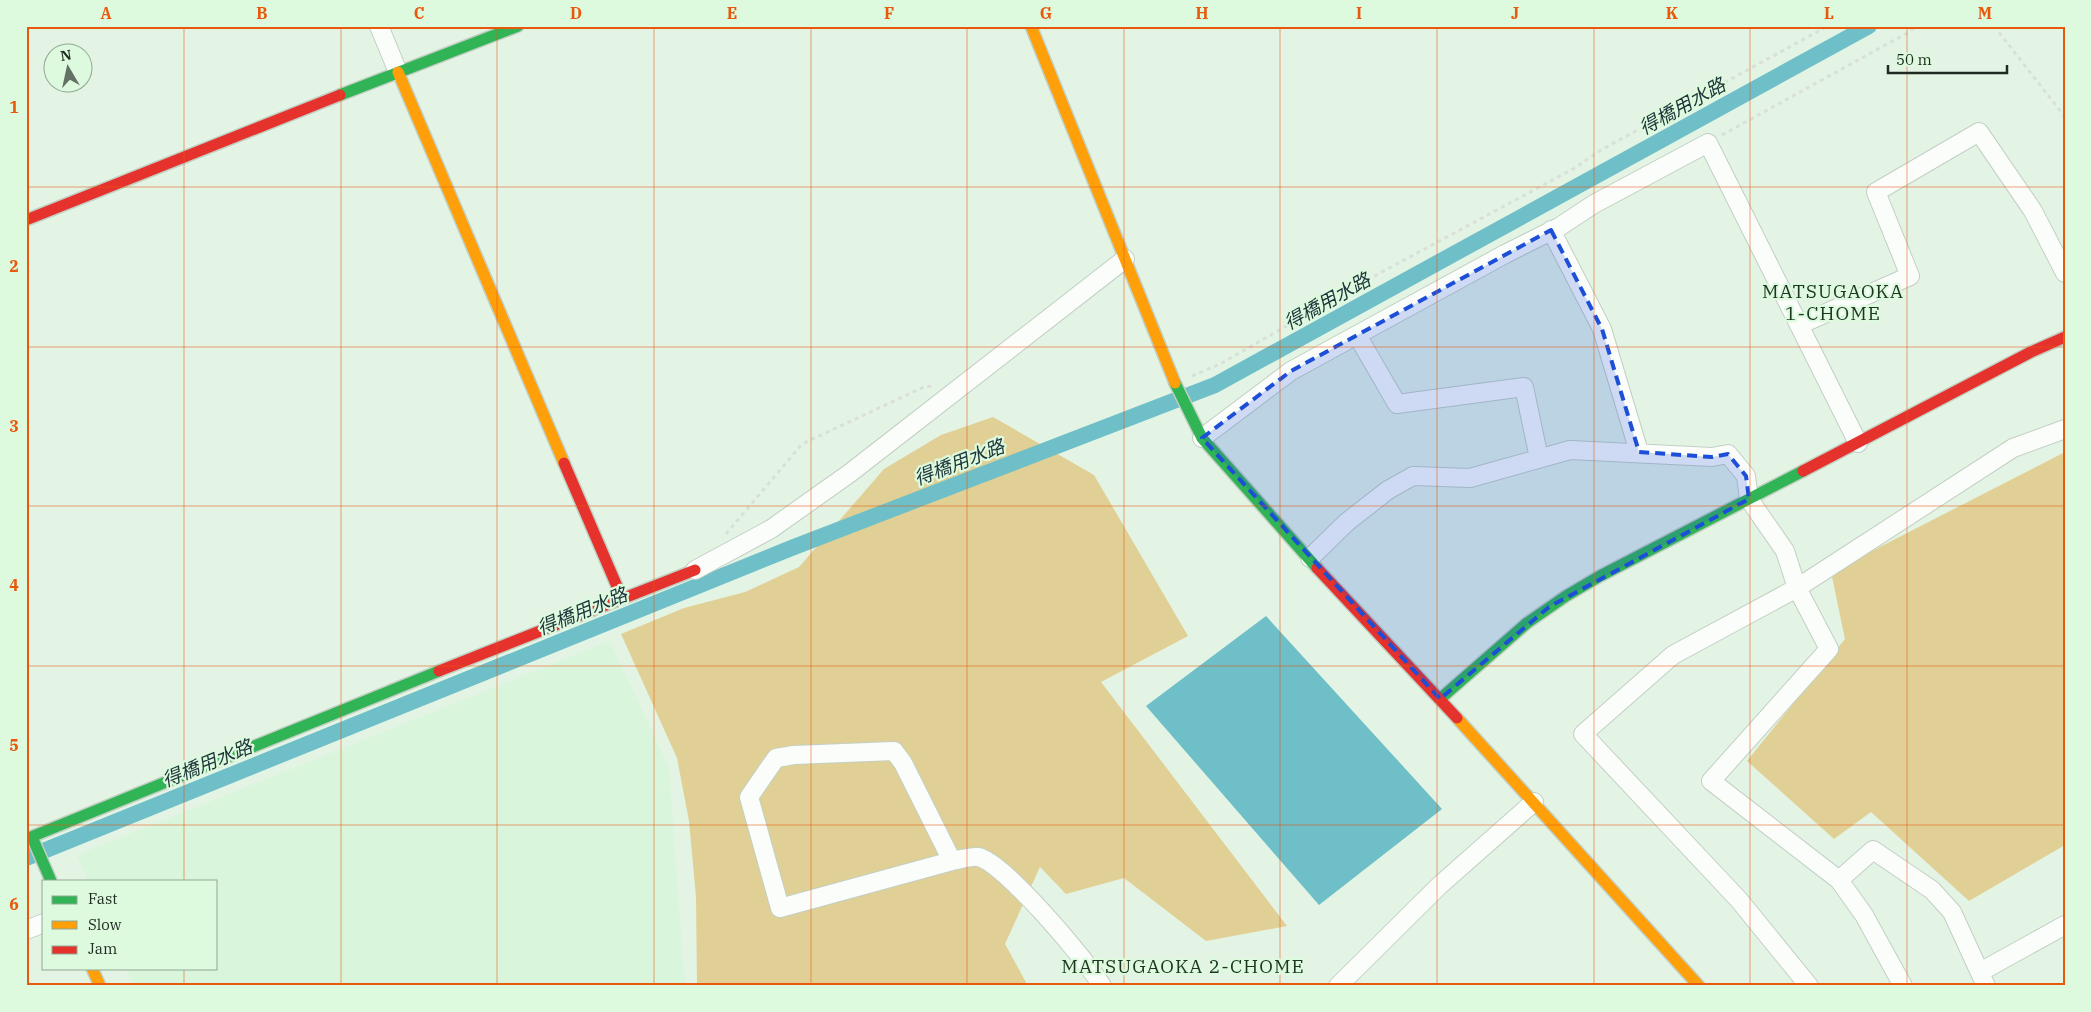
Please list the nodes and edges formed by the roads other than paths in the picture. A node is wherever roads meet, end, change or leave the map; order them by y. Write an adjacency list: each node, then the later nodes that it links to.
1 (379, 26): 4 (street)
2 (518, 26): 4 (street)
3 (1031, 26): 7 (street)
4 (398, 72): 5 (street); 21 (street)
5 (26, 220)
6 (1551, 230): 9 (street); 10 (street); 15 (street)
7 (1125, 259): 13 (street); 19 (street)
8 (2065, 273): 9 (street)
9 (1800, 326): 14 (street)
10 (1358, 334): 13 (street); 16 (street)
11 (2065, 337): 14 (street)
12 (2065, 429): 20 (street)
13 (1202, 438): 18 (street)
14 (1858, 443): 17 (street)
15 (1639, 452): 16 (street); 17 (street)
16 (1539, 458): 18 (street)
17 (1749, 499): 20 (street); 22 (street)
18 (1310, 558): 22 (street)
19 (695, 570): 21 (street)
20 (1797, 588): 27 (street); 37 (street)
21 (622, 598): 24 (street)
22 (1440, 699): 23 (street)
23 (1534, 802): 35 (street); 36 (street)
24 (31, 841): 26 (street)
25 (952, 861): 25 (street); 34 (street)
26 (51, 880)
27 (1839, 880): 32 (street); 38 (street)
28 (42, 924): 30 (street)
29 (2065, 925): 32 (street)
30 (26, 930)
31 (93, 970): 33 (street)
32 (1983, 979)
33 (100, 986)
34 (1102, 986)
35 (1338, 986)
36 (1699, 986)
37 (1809, 986)
38 (1903, 986)

